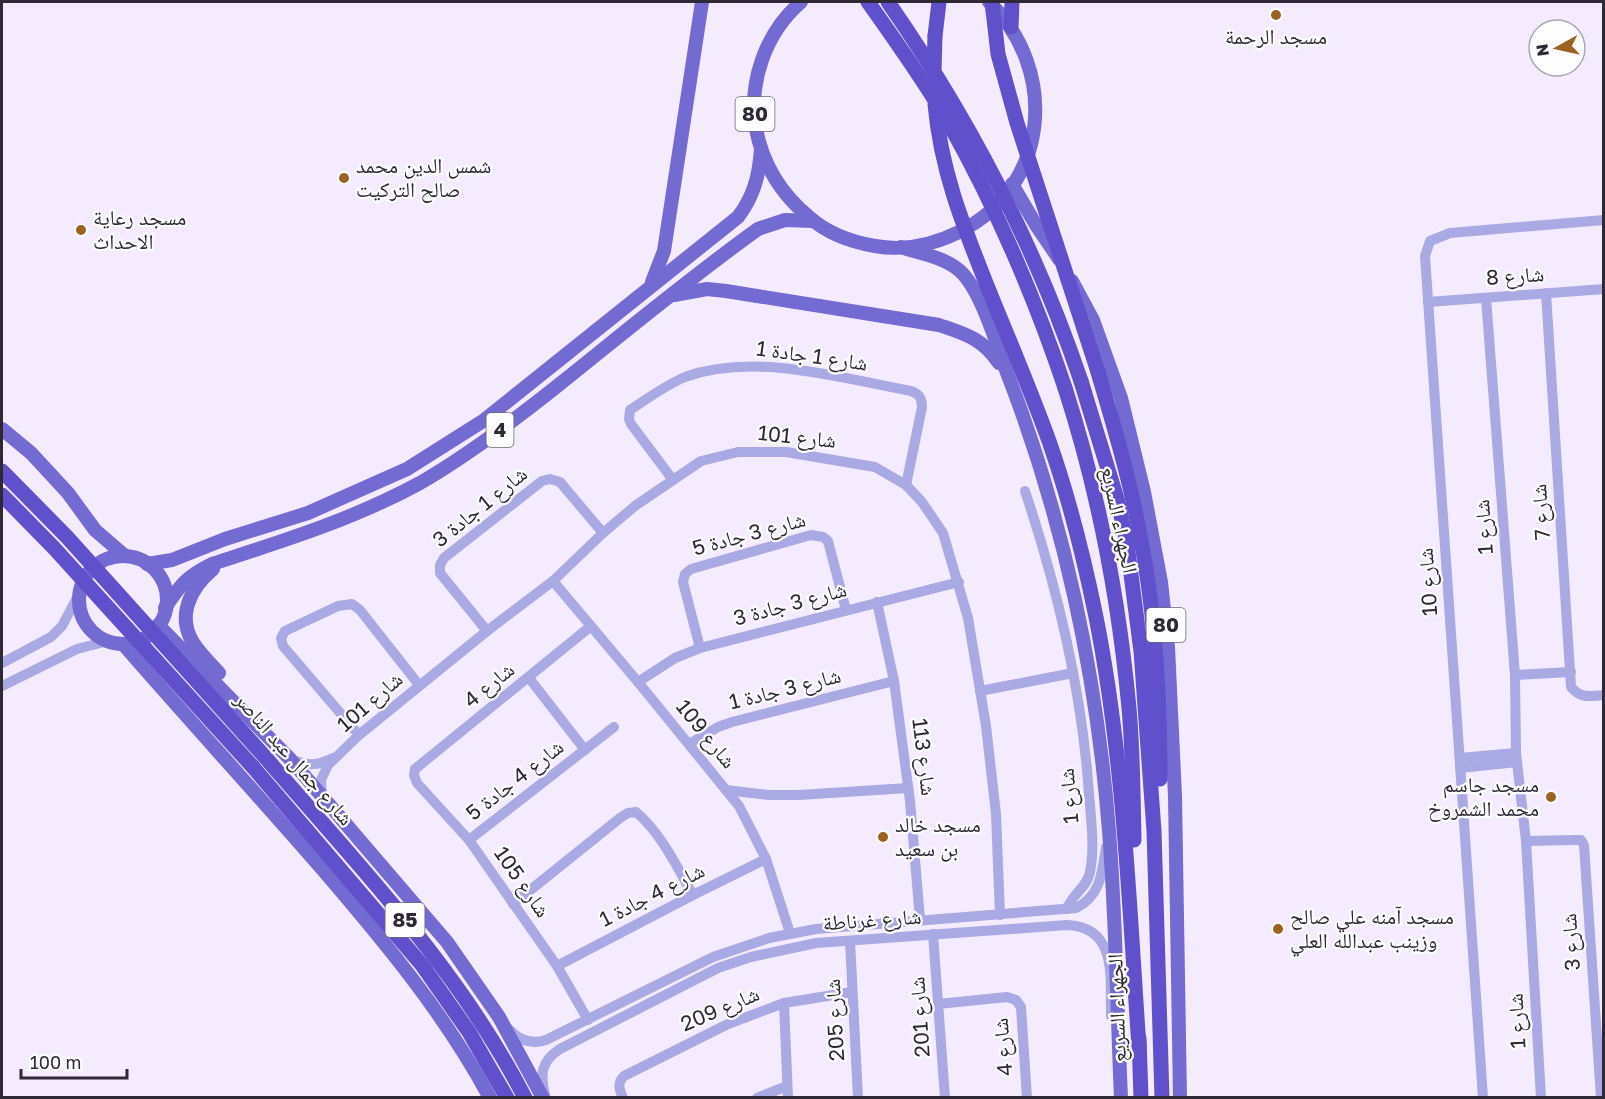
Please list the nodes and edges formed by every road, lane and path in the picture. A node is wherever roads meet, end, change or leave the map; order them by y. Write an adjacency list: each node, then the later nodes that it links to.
1 (702, 2): 16 (main road)
2 (867, 2): 95 (highway, الجهراء السريع / 80, bridge)
3 (888, 2): 73 (highway, الجهراء السريع / 80, bridge)
4 (939, 2): 95 (highway, bridge)
5 (990, 2): 8 (main road, 80); 73 (highway, bridge)
6 (1012, 2): 8 (highway)
7 (796, 3): 9 (main road, 80)
8 (1011, 27): 10 (main road, 80)
9 (761, 150): 12 (main road, 80); 14 (main road, 4)
10 (1012, 184): 13 (main road, 80); 111 (main road, الجهراء السريع / 80)
11 (1604, 220): 21 (street, شارع 10)
12 (813, 221): 13 (main road, 80); 15 (main road, 4)
13 (901, 248): 22 (main road, الجهراء السريع / 80)
14 (690, 255): 15 (main road); 16 (main road, 4)
15 (703, 271): 19 (main road, 4)
16 (649, 287): 33 (main road, 4)
17 (1604, 289): 18 (street, شارع 8)
18 (1546, 293): 20 (street, شارع 8); 47 (street, شارع 7)
19 (672, 295): 22 (main road); 32 (main road, 4)
20 (1486, 298): 21 (street, شارع 8); 49 (street, شارع 1)
21 (1428, 302): 65 (street, شارع 10)
22 (1010, 381): 70 (main road, الجهراء السريع / 80)
23 (2, 429): 31 (main road)
24 (2, 471): 101 (highway, شارع جمال عبد الناصر / 85, bridge)
25 (673, 480): 26 (street, شارع 101); 26 (street, شارع 1 جادة 1); 30 (street, شارع 101)
26 (906, 485): 35 (street, شارع 101)
27 (1025, 491): 48 (street, شارع 1)
28 (2, 495): 100 (highway, شارع جمال عبد الناصر / 85, bridge)
29 (2, 504): 36 (main road)
30 (603, 533): 34 (street, شارع 101); 42 (street, شارع 1 جادة 3)
31 (125, 556): 33 (main road); 36 (main road)
32 (230, 558): 38 (main road, 4); 57 (main road)
33 (147, 564): 38 (main road, 4)
34 (553, 581): 41 (street, شارع 109); 42 (street, شارع 101)
35 (959, 582): 37 (street, شارع 3 جادة 3); 55 (street, شارع 101)
36 (80, 592): 43 (main road); 46 (street)
37 (877, 602): 39 (street, شارع 3 جادة 3); 51 (street, شارع 113)
38 (165, 608): 40 (main road, 4)
39 (846, 610): 45 (street, شارع 3 جادة 3); 45 (street, شارع 3 جادة 5)
40 (159, 625): 44 (main road); 57 (main road)
41 (591, 626): 50 (street, شارع 4); 52 (street, شارع 109)
42 (487, 631): 53 (street, شارع 101)
43 (108, 641): 44 (main road); 54 (street)
44 (123, 644): 99 (main road)
45 (700, 648): 52 (street, شارع 3 جادة 3)
46 (2, 663)
47 (1571, 672): 49 (street); 56 (street)
48 (1073, 673): 55 (street); 77 (street, شارع 1)
49 (1515, 675): 63 (street, شارع 1)
50 (529, 678): 61 (street, شارع 4 جادة 5); 66 (street, شارع 4)
51 (894, 681): 60 (street, شارع 3 جادة 1); 67 (street, شارع 113)
52 (638, 682): 60 (street, شارع 109)
53 (419, 685): 59 (street, شارع 101); 59 (street)
54 (2, 686)
55 (980, 691): 78 (street, شارع 101)
56 (1604, 695)
57 (257, 725): 64 (main road)
58 (614, 727): 61 (street, شارع 4 جادة 5)
59 (359, 735): 62 (street, شارع 101)
60 (689, 744): 68 (street, شارع 109)
61 (585, 750): 71 (street, شارع 4 جادة 5)
62 (336, 757): 64 (street, شارع 101); 69 (street, شارع 101)
63 (1517, 758): 65 (street); 72 (street, شارع 1)
64 (290, 759): 69 (main road)
65 (1460, 763): 112 (street, شارع 10)
66 (414, 775): 71 (street, شارع 105)
67 (908, 788): 68 (street); 79 (street, شارع 113)
68 (726, 790): 74 (street, شارع 109)
69 (322, 795): 92 (main road)
70 (1109, 830): 77 (street, شارع غرناطة); 108 (main road, الجهراء السريع / 80)
71 (469, 840): 76 (street, شارع 105)
72 (1526, 841): 113 (street, شارع 1); 114 (street, شارع 3)
73 (1155, 851): 110 (highway, الجهراء السريع / 80)
74 (766, 859): 75 (street, شارع 4 جادة 1); 81 (street, شارع 109)
75 (693, 895): 76 (street); 88 (street, شارع 4 جادة 1)
76 (513, 904): 88 (street, شارع 105)
77 (1067, 909): 78 (street, شارع غرناطة); 80 (street)
78 (1000, 915): 79 (street, شارع غرناطة)
79 (920, 919): 81 (street, شارع غرناطة)
80 (1067, 925): 82 (street, شارع غرناطة); 107 (street, شارع غرناطة)
81 (790, 933): 84 (street, شارع غرناطة)
82 (933, 934): 83 (street, شارع غرناطة); 91 (street, شارع 201)
83 (850, 940): 86 (street, شارع غرناطة); 89 (street, شارع 205)
84 (748, 944): 85 (street, شارع غرناطة); 86 (street)
85 (729, 950): 87 (street); 93 (street, شارع غرناطة)
86 (751, 957): 87 (street, شارع غرناطة)
87 (733, 962): 96 (street, شارع غرناطة)
88 (557, 966): 93 (street, شارع 105)
89 (852, 992): 90 (street, شارع 209); 104 (street, شارع 205)
90 (784, 1003): 97 (street); 98 (street, شارع 209)
91 (938, 1004): 105 (street, شارع 201); 106 (street, شارع 4)
92 (499, 1017): 94 (street); 102 (main road)
93 (588, 1020): 94 (street, شارع غرناطة)
94 (546, 1040): 96 (street)
95 (1139, 1047): 109 (highway, الجهراء السريع / 80)
96 (555, 1052): 102 (street)
97 (788, 1092): 103 (street)
98 (621, 1093)
99 (490, 1098)
100 (507, 1098)
101 (525, 1098)
102 (544, 1098)
103 (757, 1098)
104 (858, 1098)
105 (945, 1098)
106 (1027, 1098)
107 (1115, 1098)
108 (1121, 1098)
109 (1141, 1098)
110 (1161, 1098)
111 (1180, 1098)
112 (1483, 1098)
113 (1541, 1098)
114 (1601, 1098)

